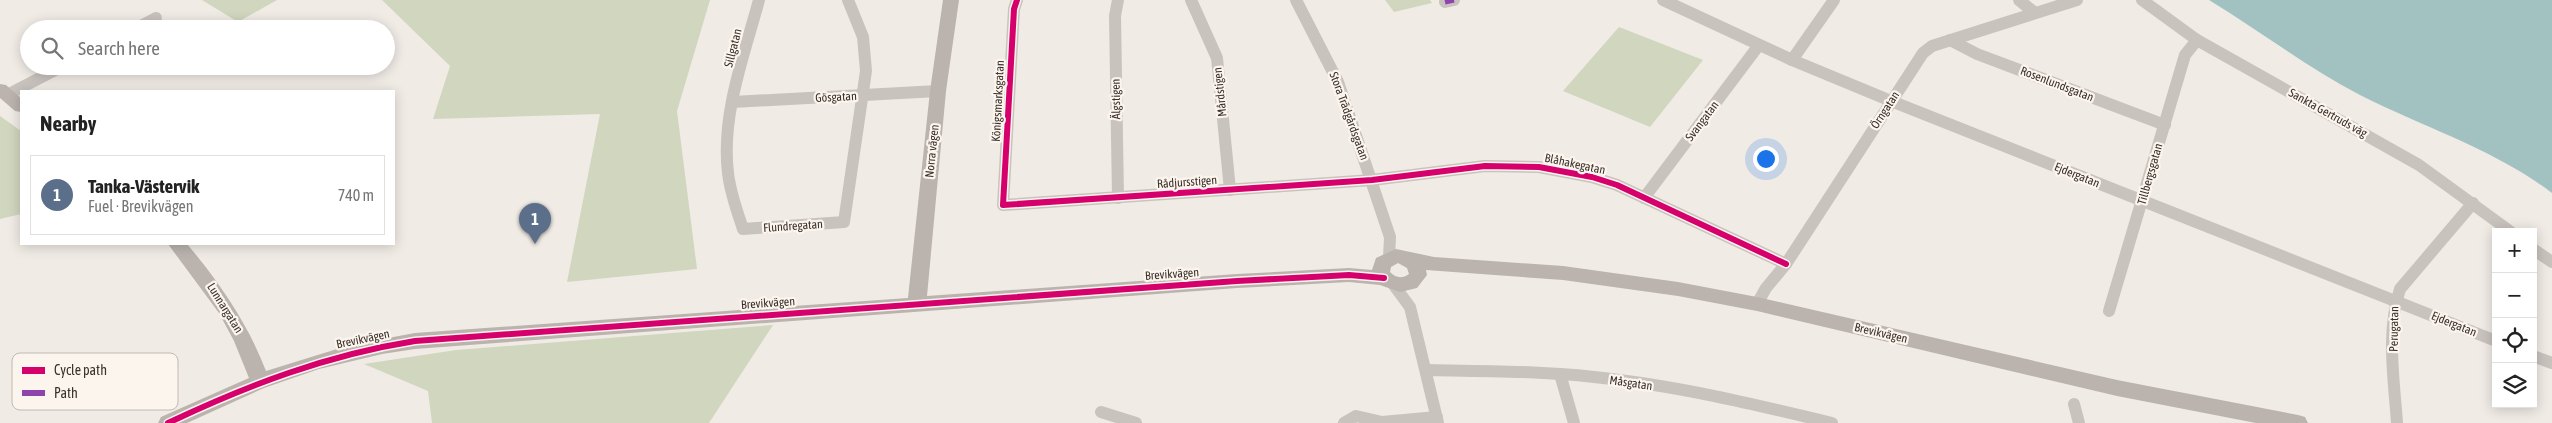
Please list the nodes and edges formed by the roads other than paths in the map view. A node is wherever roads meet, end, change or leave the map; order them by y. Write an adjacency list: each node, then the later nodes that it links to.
1 (759, 0): 25 (street, Sillgatan)
2 (848, 0): 23 (street)
3 (951, 0): 21 (street, Norra vägen)
4 (1017, 0): 34 (street, Königsmarksgatan)
5 (1118, 0): 30 (street, Älgstigen)
6 (1191, 0): 29 (street, Mårdstigen)
7 (1296, 0): 28 (street, Stora Trädgårdsgatan)
8 (1663, 0): 18 (street, Ejdergatan)
9 (1834, 0): 19 (street)
10 (2019, 0): 13 (street)
11 (2077, 0): 13 (street, Örngatan)
12 (2142, 0): 17 (street, Sankta Gertruds väg)
13 (2036, 13): 16 (street, Örngatan)
14 (156, 18): 15 (street)
15 (152, 20)
16 (1950, 40): 24 (street, Örngatan); 27 (street, Rosenlundsgatan)
17 (2197, 40): 27 (street, Tillbergsgatan); 33 (street, Sankta Gertruds väg)
18 (1759, 45): 19 (street, Ejdergatan); 31 (street, Svangatan)
19 (1792, 60): 24 (street, Ejdergatan)
20 (42, 75): 22 (street)
21 (938, 91): 23 (street, Gösgatan); 44 (street, Norra vägen)
22 (4, 92): 26 (street)
23 (864, 95): 25 (street, Gösgatan); 25 (street, Flundregatan)
24 (1891, 101): 32 (street, Ejdergatan); 39 (street, Örngatan)
25 (733, 102)
26 (20, 106)
27 (2164, 125): 32 (street, Tillbergsgatan)
28 (1372, 180): 29 (street, Rådjursstigen); 31 (street, Blåhakegatan); 41 (street, Stora Trädgårdsgatan)
29 (1230, 190): 30 (street, Rådjursstigen)
30 (1118, 198): 34 (street, Rådjursstigen)
31 (1644, 198): 39 (street, Blåhakegatan)
32 (2142, 201): 43 (street, Ejdergatan); 47 (street, Tillbergsgatan)
33 (2473, 203): 35 (street, Sankta Gertruds väg); 43 (street, Perugatan)
34 (1003, 205)
35 (2506, 228)
36 (178, 245): 53 (street, Lunnargatan)
37 (2537, 252): 38 (street)
38 (2552, 262)
39 (1786, 264): 45 (street, Örngatan)
40 (1460, 266): 41 (street, Brevikvägen); 42 (street, Brevikvägen); 45 (street, Brevikvägen)
41 (1394, 267): 42 (street, Brevikvägen); 44 (street, Brevikvägen); 46 (street)
42 (1414, 280): 46 (street)
43 (2395, 301): 48 (street, Ejdergatan); 65 (street, Perugatan)
44 (917, 303): 53 (street, Brevikvägen)
45 (1757, 304): 64 (street, Brevikvägen)
46 (1410, 307): 51 (street)
47 (2109, 311)
48 (2492, 339)
49 (2537, 357): 50 (street)
50 (2552, 363)
51 (1427, 370): 52 (street, Måsgatan); 56 (street)
52 (1560, 374): 61 (street); 62 (street, Måsgatan)
53 (260, 380): 57 (street, Brevikvägen)
54 (2074, 404): 63 (street)
55 (1101, 412): 58 (street)
56 (1438, 420): 60 (street)
57 (168, 423)
58 (1136, 423)
59 (1344, 423): 60 (street)
60 (1382, 423)
61 (1574, 423)
62 (1832, 423)
63 (2080, 423)
64 (2298, 423)
65 (2397, 423)

